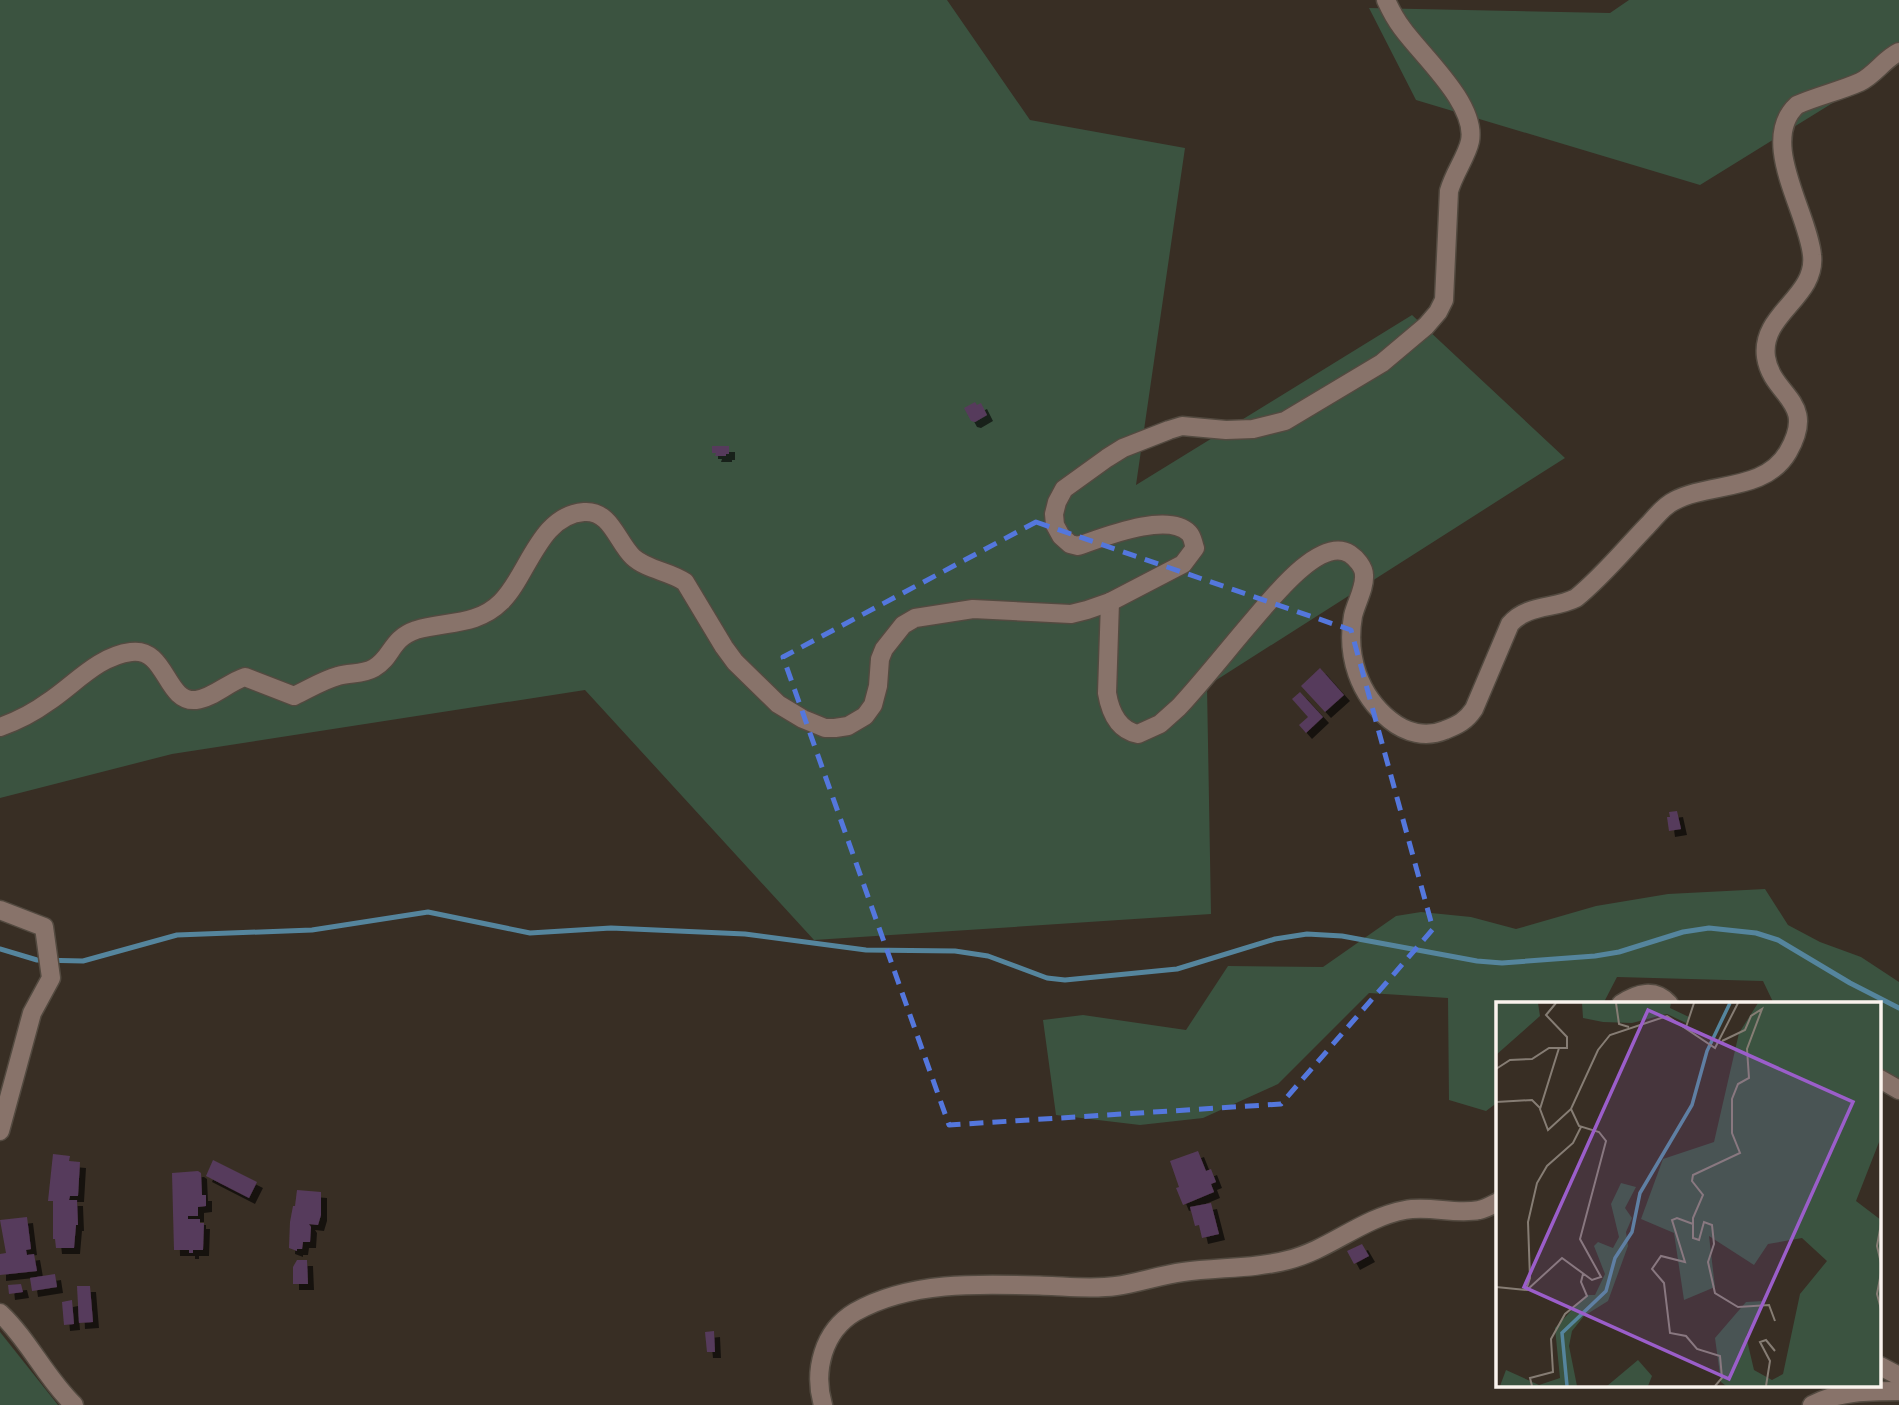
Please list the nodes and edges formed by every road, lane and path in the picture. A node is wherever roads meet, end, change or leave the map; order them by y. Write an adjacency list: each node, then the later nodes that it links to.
1 (1386, 0): 3 (street)
2 (1899, 52): 3 (street)
3 (1110, 602): 4 (street)
4 (0, 727)
5 (0, 910): 10 (street)
6 (1625, 1002): 7 (street)
7 (1666, 1002)
8 (1882, 1080): 9 (street)
9 (1899, 1090)
10 (0, 1131)
11 (1496, 1203): 17 (street)
12 (0, 1313): 16 (street)
13 (1882, 1367): 14 (street)
14 (1899, 1376)
15 (1899, 1391): 18 (street)
16 (74, 1405)
17 (823, 1405)
18 (1812, 1405)

